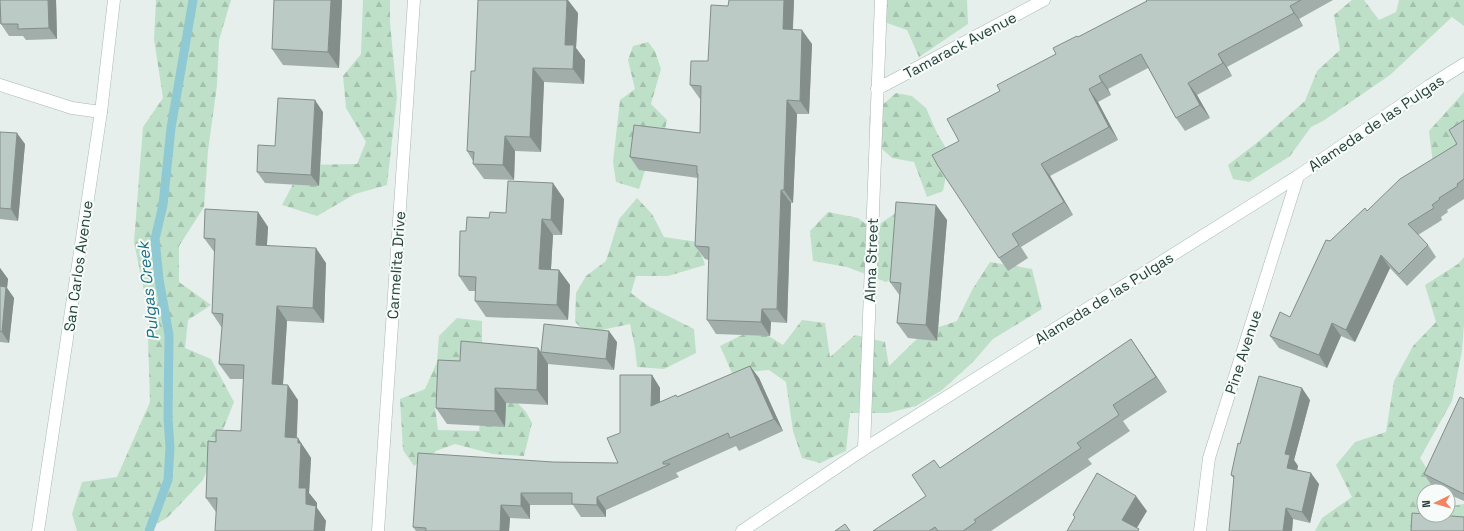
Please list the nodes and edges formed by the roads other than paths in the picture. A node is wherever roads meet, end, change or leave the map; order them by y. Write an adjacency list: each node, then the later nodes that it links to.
1 (114, 0): 8 (street, San Carlos Avenue)
2 (414, 0): 12 (street, Carmelita Drive)
3 (880, 0): 7 (street, Alma Street)
4 (1044, 0): 7 (street, Tamarack Avenue)
5 (1464, 64): 9 (street, Alameda de las Pulgas)
6 (0, 85): 8 (street)
7 (877, 89): 10 (street, Alma Street)
8 (101, 112): 11 (street, San Carlos Avenue)
9 (1298, 176): 10 (street, Alameda de las Pulgas); 14 (street, Pine Avenue)
10 (864, 449): 13 (street, Alameda de las Pulgas)
11 (38, 531)
12 (378, 531)
13 (742, 531)
14 (1200, 531)

